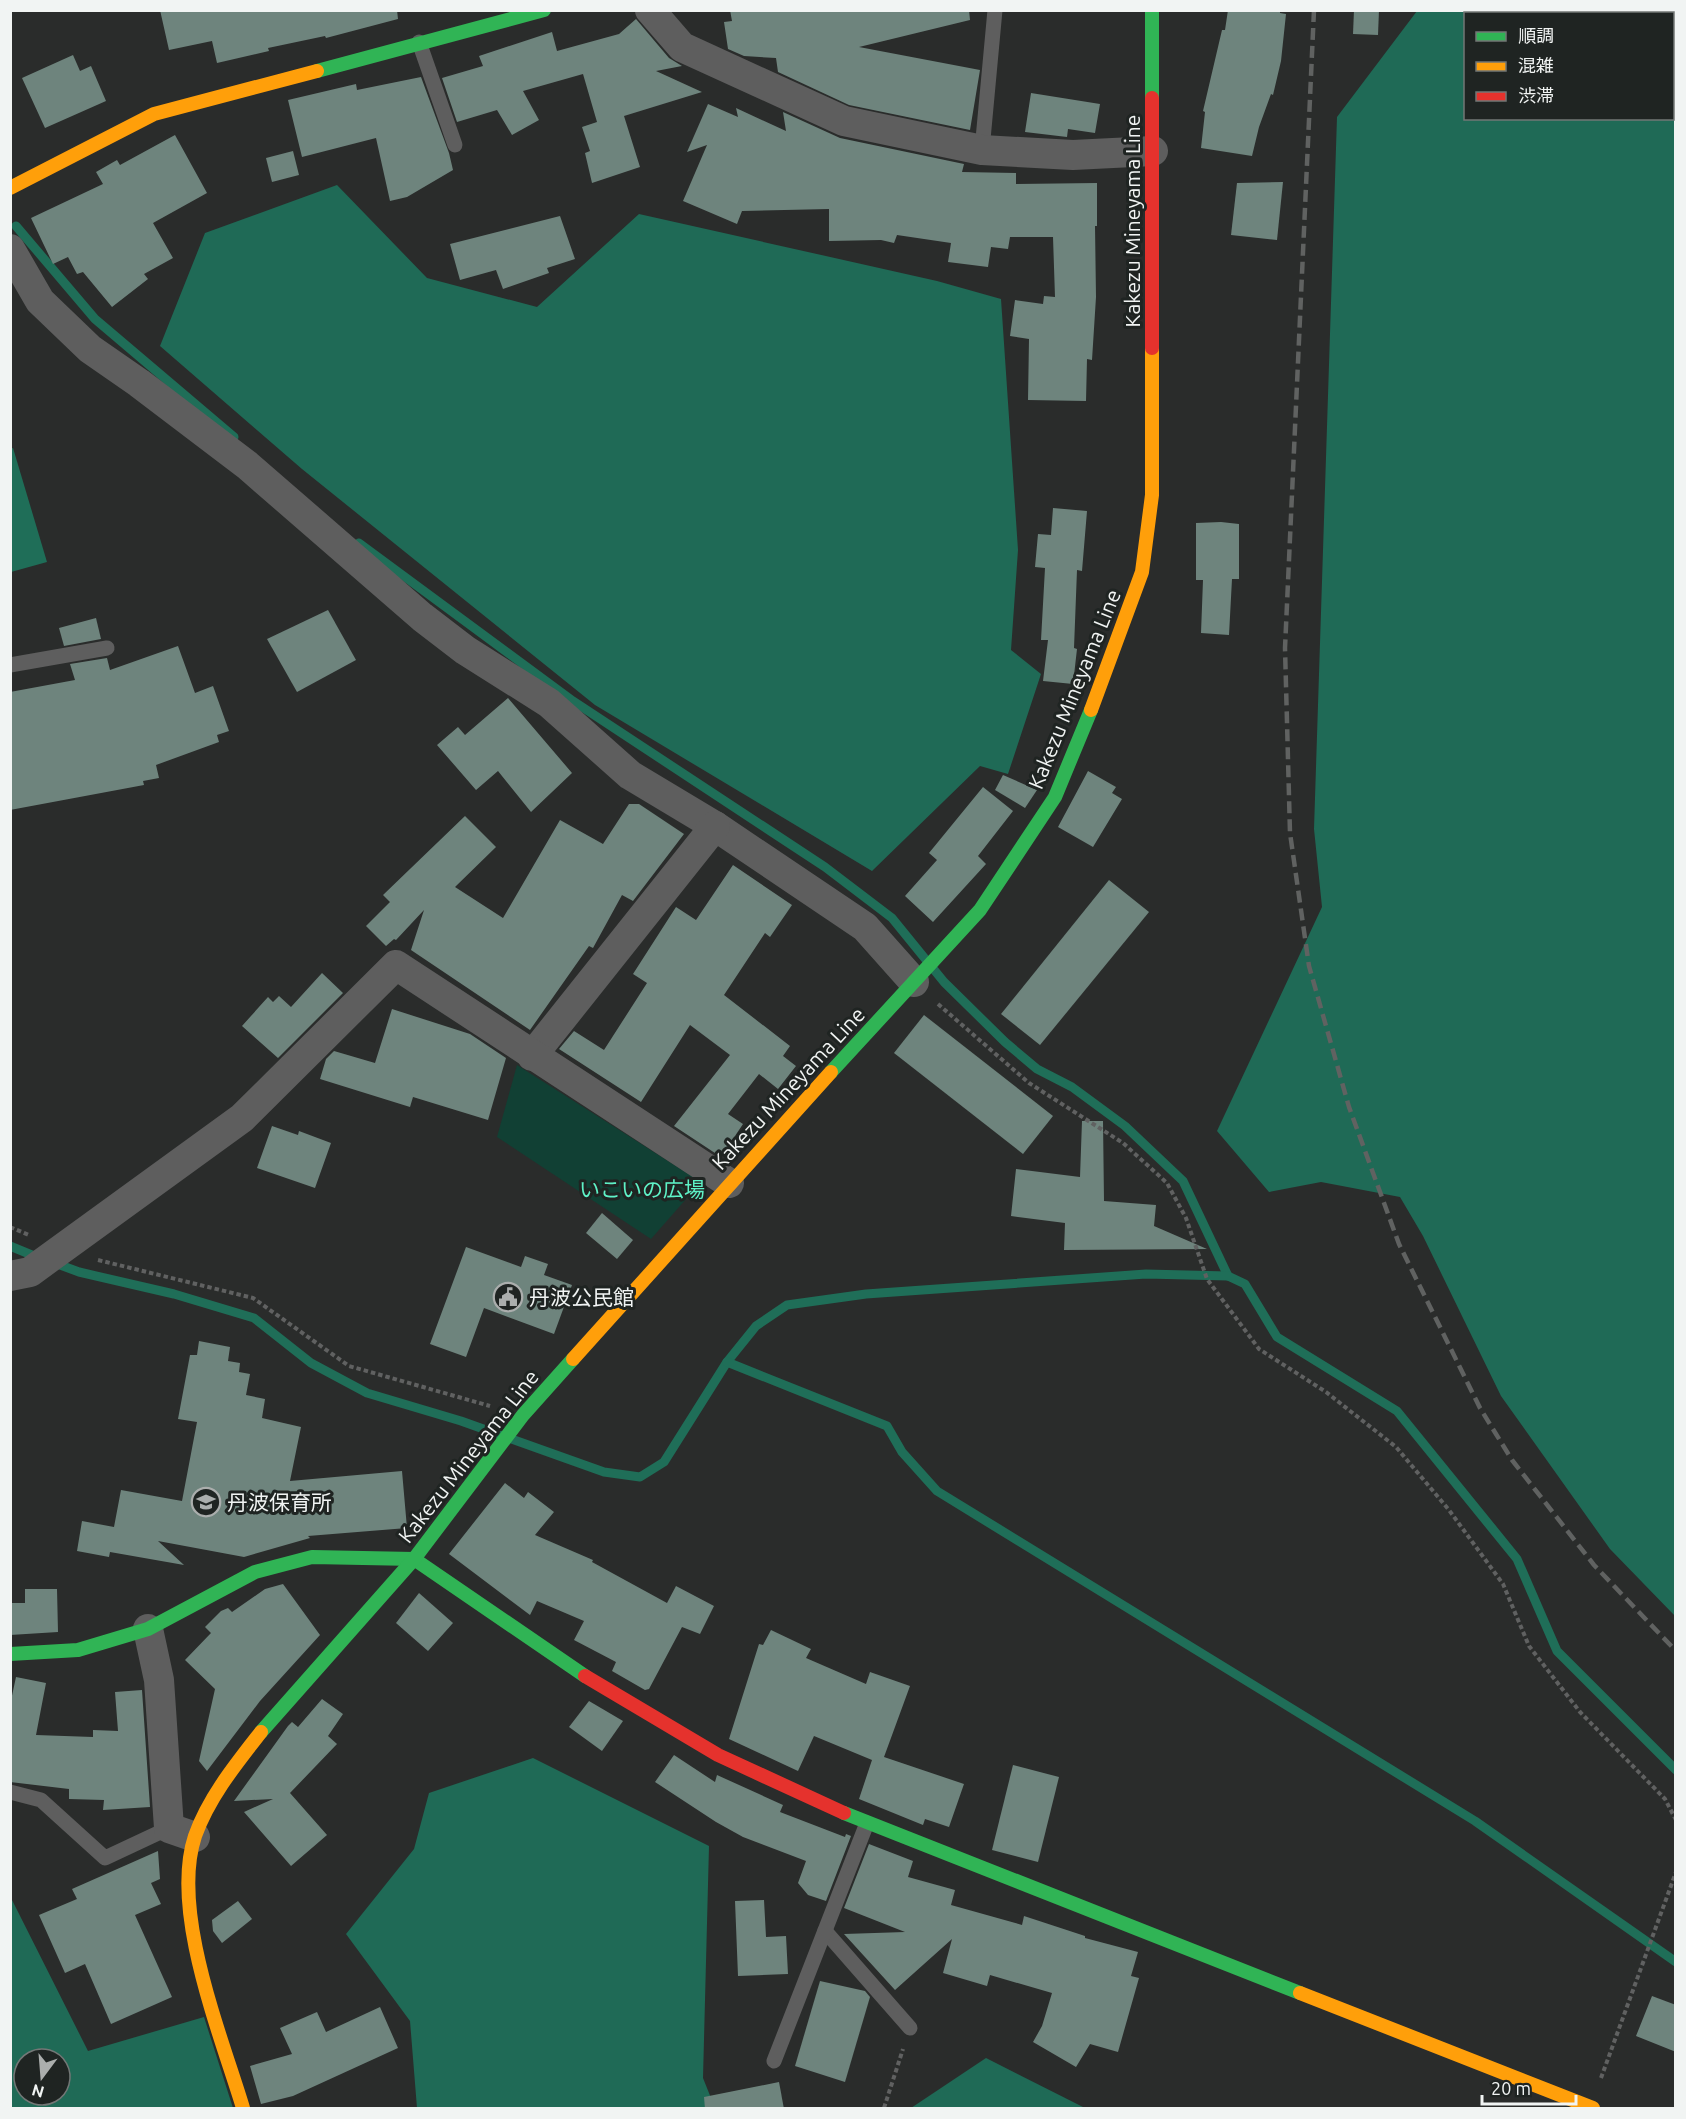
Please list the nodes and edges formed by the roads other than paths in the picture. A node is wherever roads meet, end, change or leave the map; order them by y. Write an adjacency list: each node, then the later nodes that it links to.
1 (544, 10): 5 (main road)
2 (650, 10): 7 (street)
3 (995, 10): 7 (lane)
4 (1152, 10): 8 (main road, Kakezu Mineyama Line)
5 (419, 42): 6 (lane); 9 (main road)
6 (455, 144)
7 (982, 150): 8 (street)
8 (1153, 151): 14 (main road, Kakezu Mineyama Line)
9 (10, 188)
10 (10, 249): 13 (street)
11 (107, 648): 12 (lane)
12 (10, 665)
13 (715, 826): 14 (street); 15 (street)
14 (917, 979): 16 (main road, Kakezu Mineyama Line)
15 (532, 1056): 16 (street); 17 (street)
16 (729, 1184): 18 (main road, Kakezu Mineyama Line)
17 (20, 1274)
18 (414, 1559): 19 (main road); 22 (main road); 23 (main road, Kakezu Mineyama Line)
19 (148, 1629): 20 (main road); 23 (street)
20 (10, 1654)
21 (10, 1792): 23 (lane)
22 (867, 1822): 24 (lane); 27 (main road)
23 (182, 1832): 28 (main road, Kakezu Mineyama Line)
24 (825, 1931): 25 (lane); 26 (lane)
25 (910, 2028)
26 (774, 2061)
27 (1592, 2108)
28 (243, 2109)

